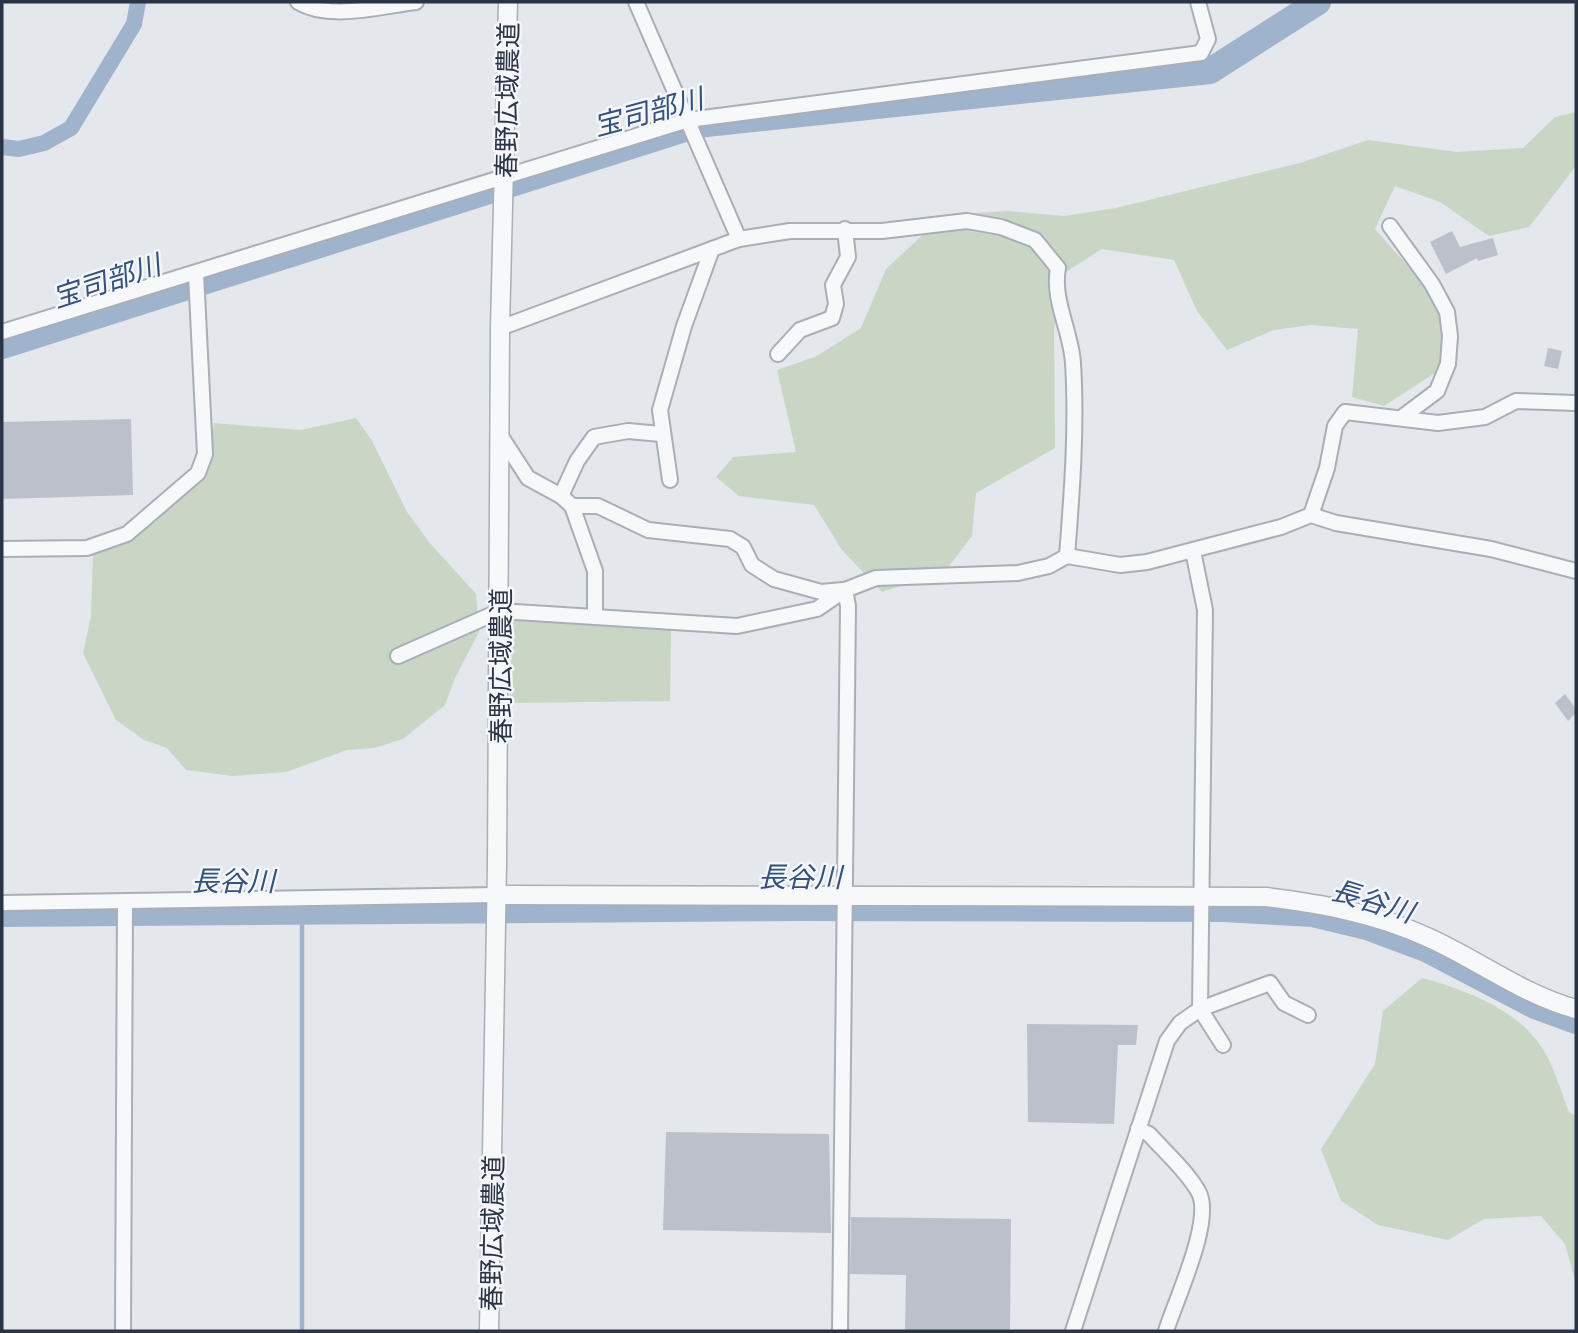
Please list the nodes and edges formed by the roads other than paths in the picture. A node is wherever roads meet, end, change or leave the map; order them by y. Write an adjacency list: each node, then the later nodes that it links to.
1 (298, 2): 2 (street)
2 (416, 2)
3 (508, 2): 7 (street, 春野広域農道)
4 (636, 2): 6 (street)
5 (1198, 2): 6 (street)
6 (688, 120): 7 (street); 10 (street)
7 (505, 179): 12 (street); 13 (street, 春野広域農道)
8 (1390, 226): 17 (street)
9 (845, 229): 10 (street); 15 (street); 26 (street)
10 (739, 239): 11 (street)
11 (712, 249): 13 (street); 18 (street)
12 (196, 274): 14 (street); 24 (street)
13 (500, 328): 19 (street, 春野広域農道)
14 (2, 332)
15 (778, 354)
16 (1576, 404): 17 (street)
17 (1401, 418): 23 (street)
18 (661, 434): 20 (street); 21 (street)
19 (500, 435): 21 (street); 29 (street, 春野広域農道)
20 (670, 480)
21 (561, 496): 22 (street)
22 (572, 506): 28 (street); 30 (street)
23 (1311, 515): 25 (street); 27 (street)
24 (2, 549)
25 (1192, 551): 26 (street); 36 (street)
26 (1067, 556): 28 (street)
27 (1576, 571)
28 (845, 590): 30 (street); 35 (street)
29 (500, 611): 30 (street); 31 (street); 32 (street, 春野広域農道)
30 (595, 617)
31 (398, 656)
32 (497, 895): 33 (street); 35 (street); 43 (street, 春野広域農道)
33 (125, 902): 34 (street); 42 (street)
34 (2, 903)
35 (845, 904): 36 (street); 44 (street)
36 (1201, 906): 37 (street); 38 (street)
37 (1200, 1009): 39 (street); 40 (street); 41 (street)
38 (1576, 1009)
39 (1308, 1015)
40 (1223, 1045)
41 (1138, 1129): 45 (street); 46 (street)
42 (123, 1331)
43 (489, 1331)
44 (840, 1331)
45 (1073, 1331)
46 (1166, 1331)

